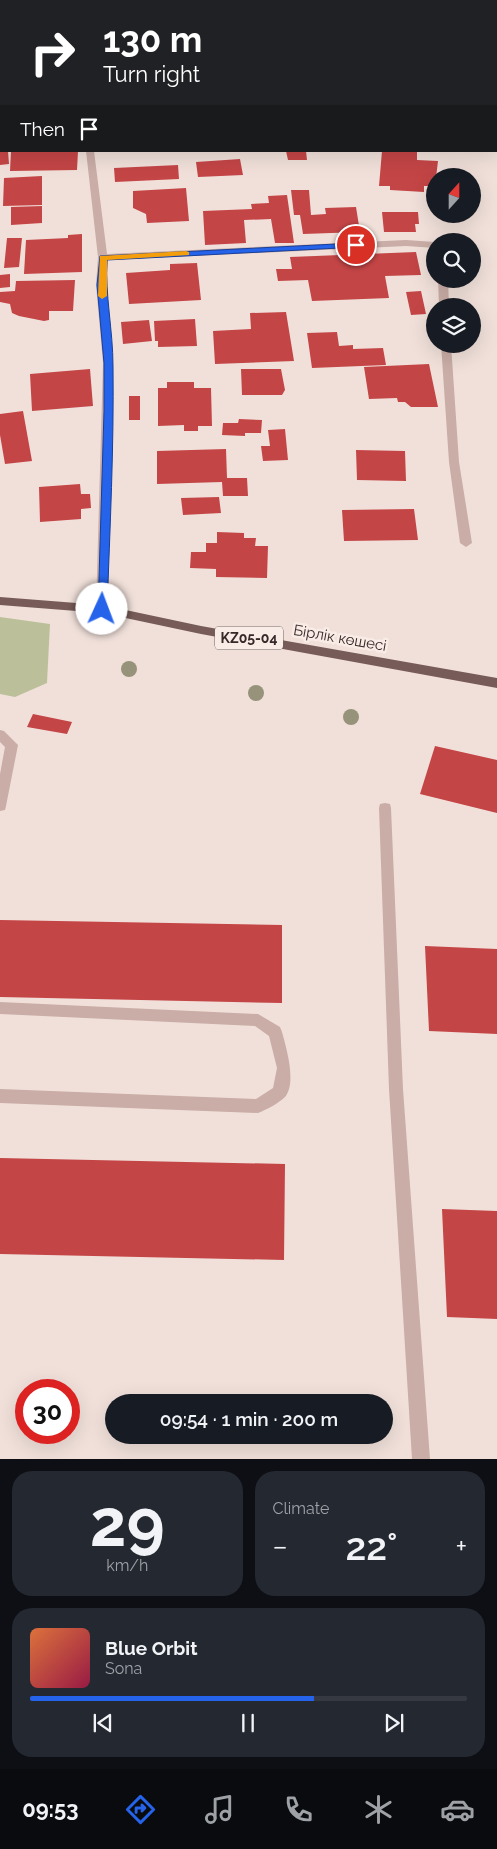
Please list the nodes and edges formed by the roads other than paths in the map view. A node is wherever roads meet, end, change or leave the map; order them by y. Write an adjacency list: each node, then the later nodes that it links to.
1 (90, 152): 3 (street)
2 (426, 244): 3 (street)
3 (103, 257): 7 (street)
4 (447, 353): 5 (street)
5 (466, 544)
6 (0, 600): 7 (main road, Бірлік көшесі / KZ05-04)
7 (102, 609): 8 (main road, Бірлік көшесі / KZ05-04)
8 (497, 683)
9 (0, 735): 10 (street)
10 (0, 806)
11 (386, 808): 14 (street)
12 (0, 1008): 13 (street)
13 (0, 1096)
14 (421, 1459)

